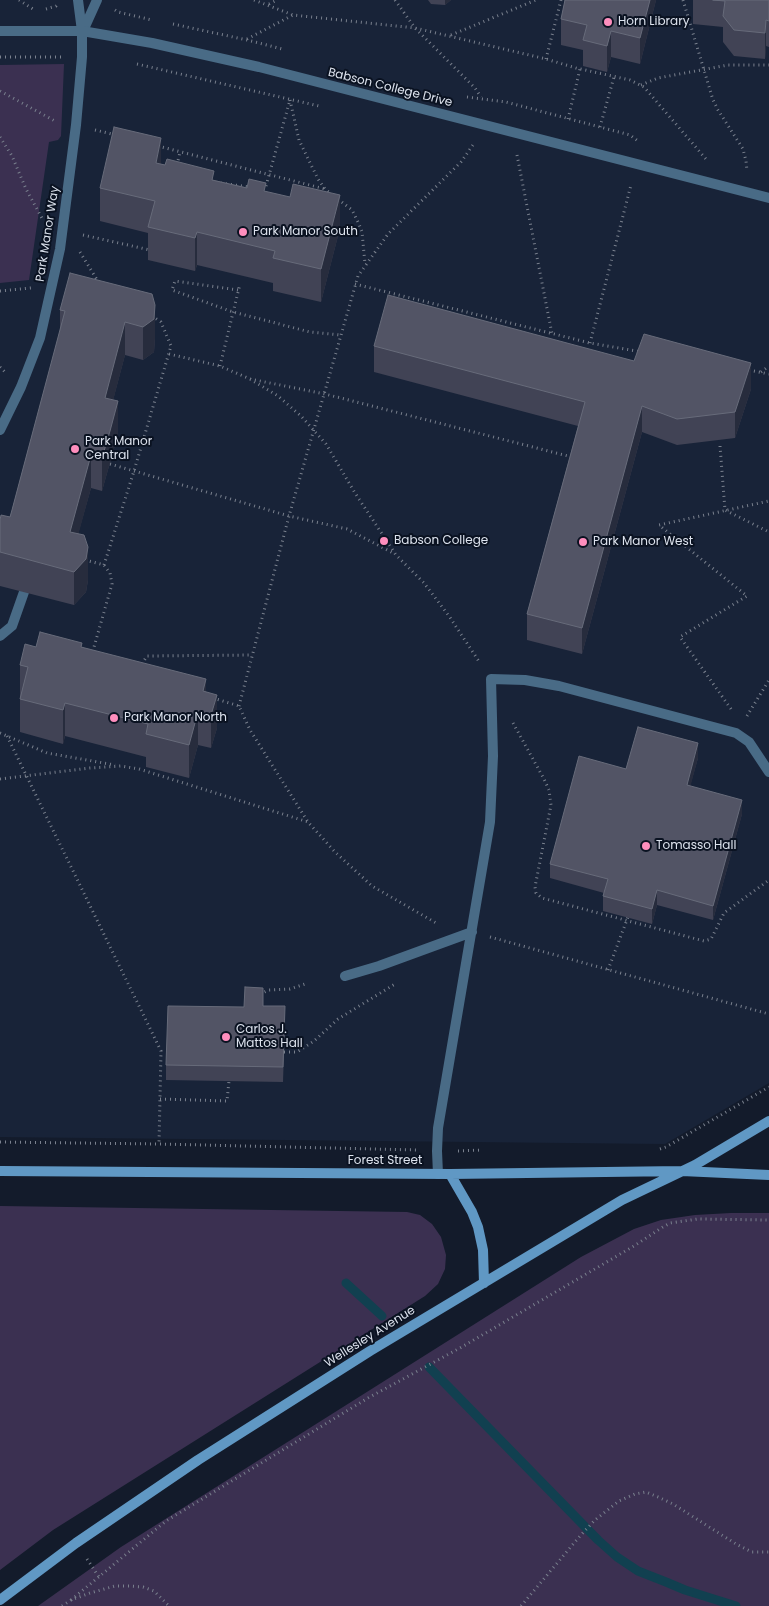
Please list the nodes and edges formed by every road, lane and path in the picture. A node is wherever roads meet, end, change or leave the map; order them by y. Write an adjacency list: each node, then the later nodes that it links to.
1 (19, 0): 13 (path)
2 (60, 0): 14 (path)
3 (78, 0): 20 (street, Park Manor Way)
4 (97, 0): 20 (street)
5 (254, 0): 11 (path)
6 (277, 0): 11 (path)
7 (395, 0): 18 (path)
8 (536, 0): 21 (path)
9 (560, 0): 24 (path)
10 (683, 0): 28 (path)
11 (269, 4): 15 (path)
12 (110, 6): 16 (path)
13 (38, 9)
14 (43, 10)
15 (293, 15): 17 (path); 18 (path)
16 (155, 20)
17 (164, 22)
18 (415, 28): 21 (path); 32 (path)
19 (0, 32): 20 (street, Babson College Drive)
20 (82, 32): 23 (street, Park Manor Way); 38 (street, Babson College Drive)
21 (450, 36): 24 (path)
22 (0, 57): 23 (path)
23 (82, 57): 37 (street, Park Manor Way)
24 (546, 59): 27 (path)
25 (134, 63): 33 (path)
26 (769, 65): 28 (path)
27 (580, 69): 29 (path); 36 (path)
28 (703, 69): 30 (path); 53 (path)
29 (614, 77): 30 (path); 39 (path)
30 (641, 85): 50 (path)
31 (0, 91): 37 (path)
32 (481, 98)
33 (290, 100): 35 (path); 52 (path); 58 (path)
34 (506, 102): 38 (path)
35 (326, 108)
36 (568, 119)
37 (76, 125): 41 (path); 60 (street, Park Manor Way)
38 (487, 126): 44 (path); 59 (street, Babson College Drive)
39 (600, 127)
40 (0, 136): 60 (path)
41 (123, 137)
42 (464, 142): 44 (path)
43 (152, 144): 46 (path)
44 (474, 145): 45 (path); 63 (path)
45 (482, 147)
46 (180, 152): 51 (path); 52 (path)
47 (509, 153): 48 (path)
48 (517, 156): 49 (path); 72 (path)
49 (527, 158)
50 (706, 160)
51 (176, 167)
52 (269, 174): 57 (path); 58 (path)
53 (748, 174)
54 (640, 187): 74 (path)
55 (220, 188): 56 (path)
56 (256, 188)
57 (265, 189)
58 (325, 189): 63 (path)
59 (769, 198)
60 (62, 230): 62 (path); 66 (street, Park Manor Way)
61 (77, 245): 67 (path)
62 (150, 250)
63 (365, 265): 65 (path)
64 (240, 284): 68 (path)
65 (355, 284): 72 (path); 73 (path)
66 (53, 286): 69 (path); 83 (street, Park Manor Way)
67 (102, 286)
68 (238, 290): 70 (path); 70 (path)
69 (0, 291)
70 (233, 312): 73 (path); 77 (path)
71 (148, 313): 76 (path)
72 (552, 334): 74 (path)
73 (340, 335): 82 (path)
74 (590, 343): 75 (path)
75 (647, 353)
76 (169, 354): 77 (path); 87 (path)
77 (220, 366): 82 (path)
78 (769, 366): 80 (path)
79 (741, 369): 80 (path)
80 (760, 372): 81 (path)
81 (769, 374)
82 (325, 394): 85 (path); 90 (path)
83 (0, 430)
84 (720, 446): 89 (path)
85 (568, 456)
86 (110, 464): 87 (path)
87 (134, 471): 90 (path); 94 (path)
88 (769, 501): 89 (path)
89 (726, 510): 91 (path); 103 (path)
90 (289, 516): 92 (path); 97 (path)
91 (769, 532)
92 (396, 554)
93 (80, 558): 94 (path)
94 (104, 565): 98 (path)
95 (24, 592): 96 (street)
96 (0, 636)
97 (252, 655): 99 (path); 102 (path)
98 (90, 663)
99 (138, 669)
100 (769, 680): 103 (path)
101 (210, 697): 102 (path)
102 (238, 706): 111 (path)
103 (742, 724): 105 (path)
104 (0, 733): 106 (path)
105 (736, 733): 108 (street); 116 (street)
106 (6, 736): 107 (path); 109 (path)
107 (121, 766): 109 (path); 111 (path)
108 (769, 772)
109 (26, 776): 110 (path); 126 (path)
110 (0, 779)
111 (308, 822): 115 (path)
112 (769, 880): 114 (path)
113 (628, 918): 117 (path)
114 (719, 922)
115 (437, 924)
116 (472, 932): 117 (path); 118 (street); 132 (street)
117 (608, 970): 122 (path)
118 (345, 976)
119 (308, 983): 121 (path)
120 (395, 984): 123 (path)
121 (257, 1002)
122 (769, 1014)
123 (284, 1052)
124 (229, 1081): 126 (path)
125 (769, 1087): 131 (path)
126 (160, 1099): 129 (path)
127 (769, 1121): 134 (main road, Wellesley Avenue)
128 (0, 1142): 129 (path)
129 (158, 1144): 132 (path)
130 (486, 1150): 132 (path)
131 (656, 1150)
132 (437, 1151): 135 (street)
133 (0, 1171): 135 (main road, Forest Street)
134 (682, 1171): 136 (main road, Forest Street); 137 (main road, Forest Street); 139 (main road, Wellesley Avenue)
135 (438, 1174): 136 (main road, Forest Street)
136 (450, 1174): 139 (main road)
137 (769, 1175)
138 (769, 1220): 142 (path)
139 (484, 1282): 143 (main road, Wellesley Avenue)
140 (769, 1552): 147 (path)
141 (86, 1558): 142 (path)
142 (99, 1576): 144 (path)
143 (0, 1600)
144 (71, 1600): 145 (path); 146 (path)
145 (62, 1606)
146 (169, 1606)
147 (521, 1606)

